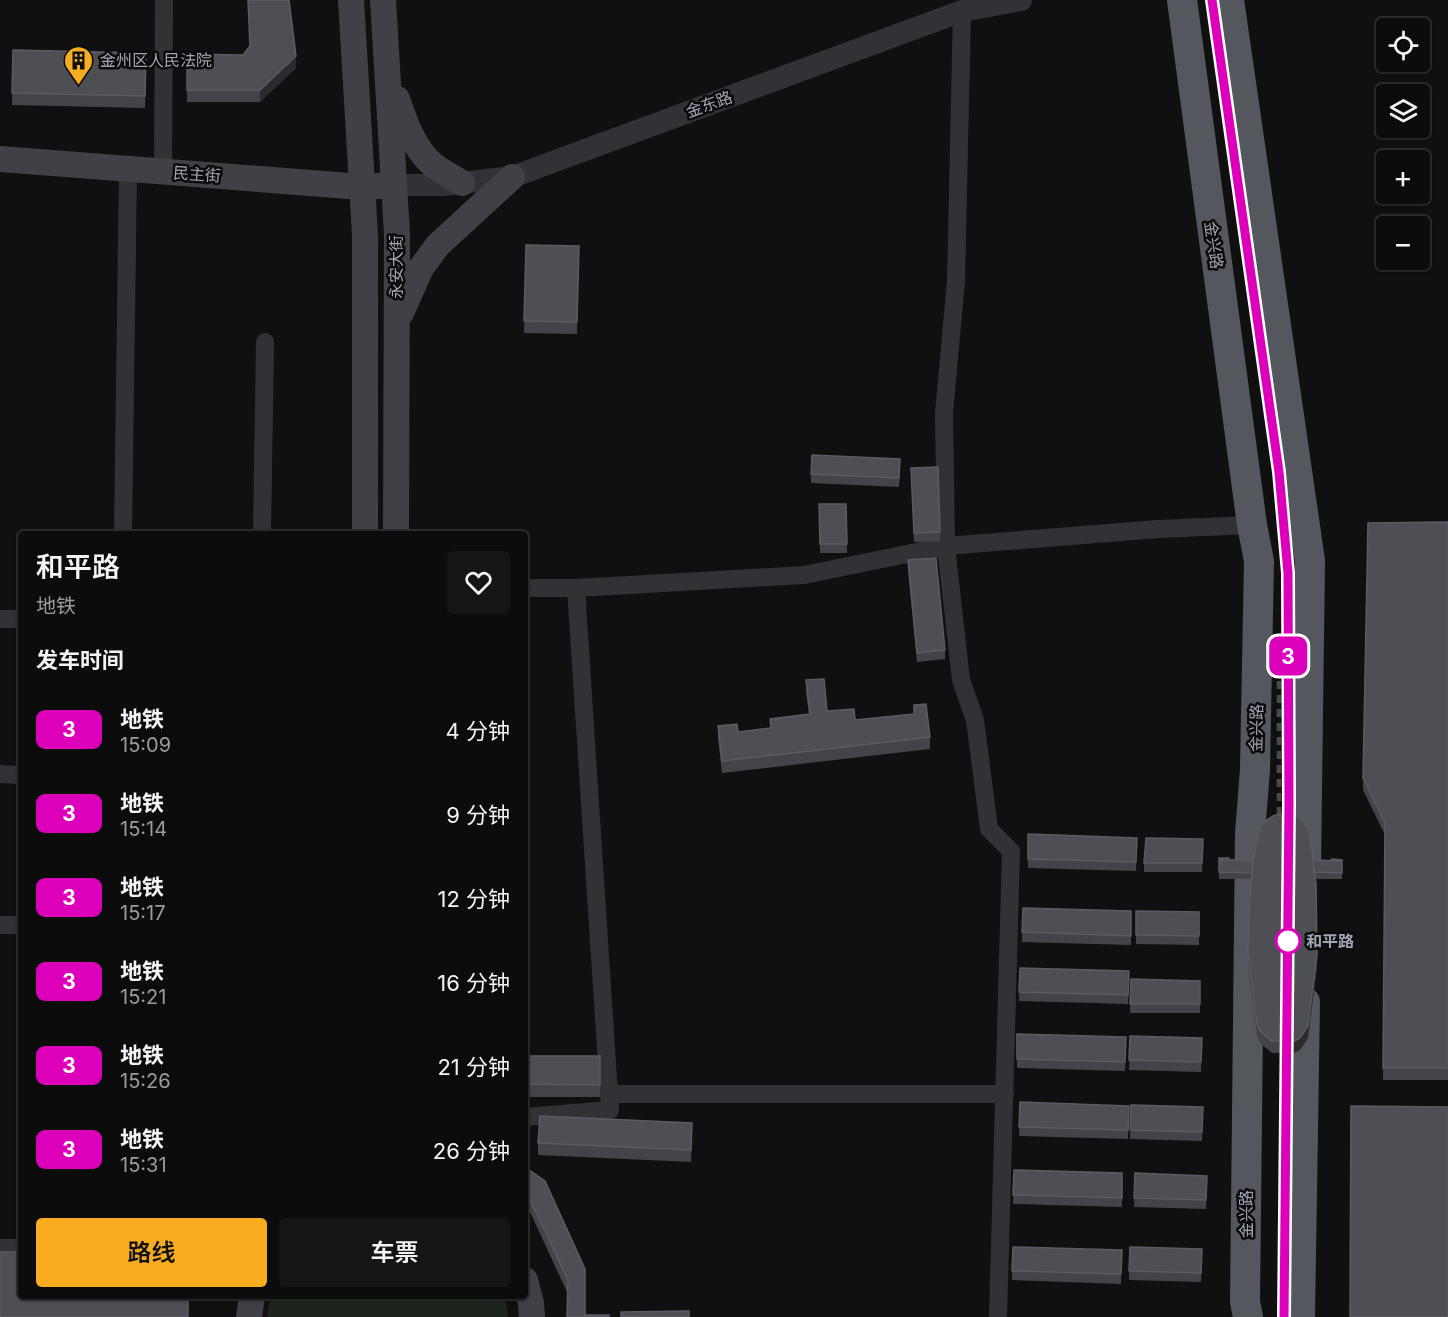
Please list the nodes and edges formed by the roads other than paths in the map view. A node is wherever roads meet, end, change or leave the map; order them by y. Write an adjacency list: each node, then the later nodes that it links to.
1 (164, 0): 11 (street)
2 (351, 0): 15 (main road, 永安大街)
3 (383, 0): 8 (main road, 永安大街)
4 (1021, 0): 7 (street, 金东路)
5 (1182, 0): 18 (highway, 金兴路)
6 (1229, 0): 30 (highway)
7 (962, 11): 12 (street, 金东路); 23 (street)
8 (387, 64): 13 (main road); 14 (main road, 永安大街)
9 (0, 159): 10 (main road, 民主街)
10 (128, 169): 11 (main road, 民主街); 19 (street)
11 (164, 172): 15 (main road, 民主街)
12 (513, 177): 13 (street, 金东路); 16 (main road)
13 (462, 183): 14 (street, 金东路)
14 (394, 185): 15 (main road, 民主街); 16 (main road, 永安大街)
15 (362, 187): 21 (main road, 永安大街)
16 (396, 324): 22 (main road, 永安大街)
17 (265, 342): 20 (street)
18 (1252, 525): 23 (street); 44 (highway, 金兴路)
19 (123, 531)
20 (262, 531)
21 (364, 531)
22 (396, 531)
23 (946, 546): 25 (street); 35 (street)
24 (528, 588): 25 (street)
25 (576, 588): 34 (street)
26 (0, 619): 27 (street)
27 (18, 619)
28 (0, 774): 29 (street)
29 (18, 775)
30 (1306, 896)
31 (0, 925): 32 (street)
32 (18, 925)
33 (1305, 979): 45 (highway)
34 (609, 1094): 35 (street); 36 (street)
35 (1005, 1094): 43 (street)
36 (528, 1117)
37 (0, 1248): 38 (street)
38 (18, 1248)
39 (528, 1292): 42 (main road)
40 (252, 1299): 41 (main road)
41 (249, 1317)
42 (532, 1317)
43 (998, 1317)
44 (1248, 1317)
45 (1300, 1317)

